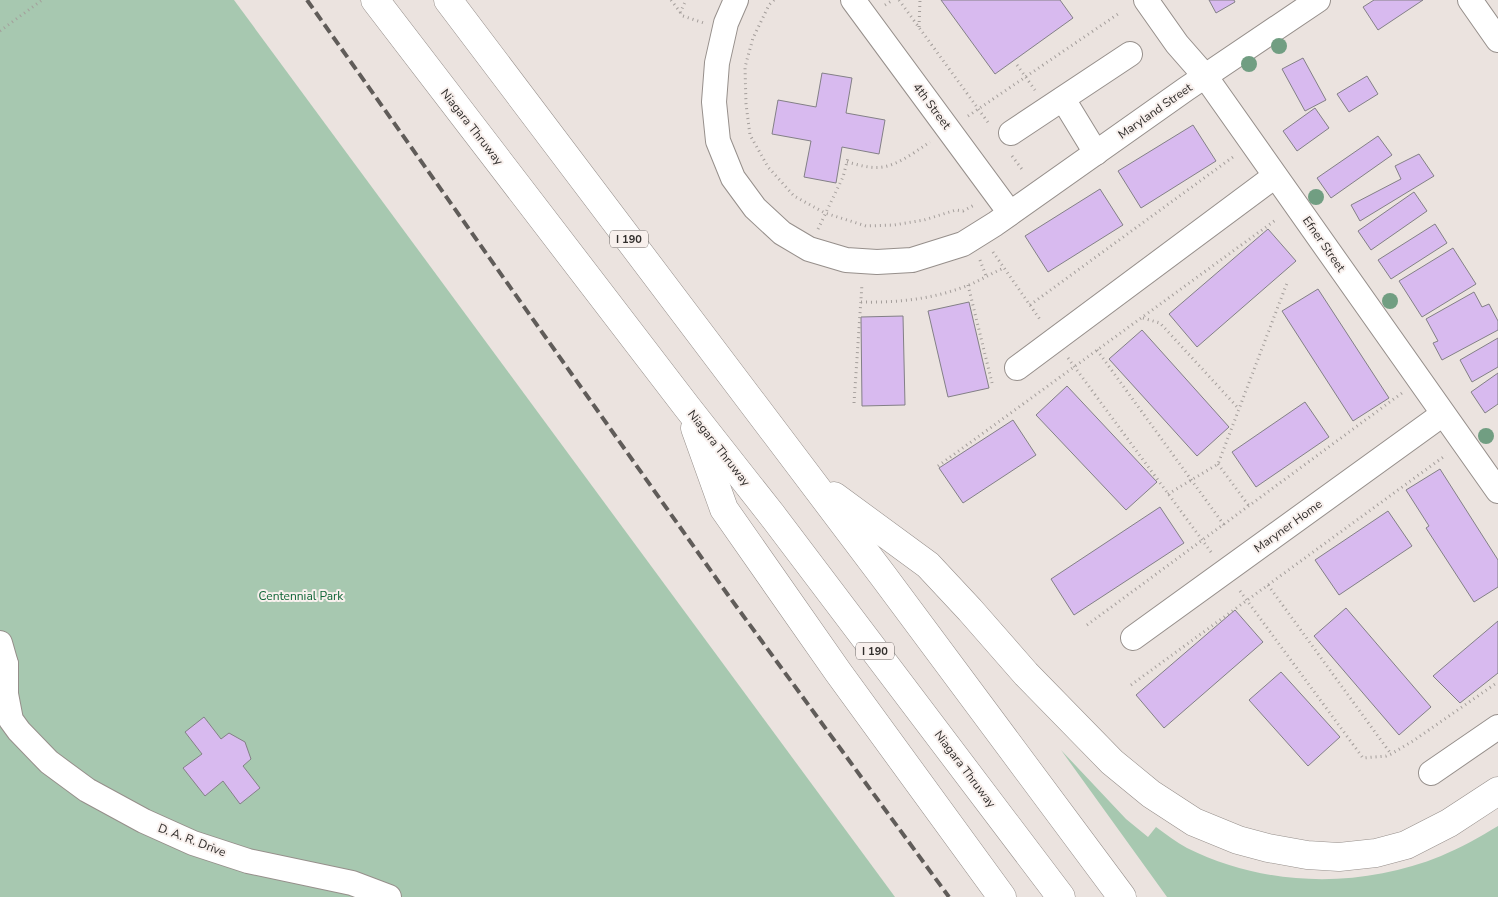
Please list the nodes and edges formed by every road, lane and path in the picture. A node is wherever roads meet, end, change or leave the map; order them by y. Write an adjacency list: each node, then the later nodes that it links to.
1 (42, 0): 18 (path)
2 (375, 0): 53 (highway, Niagara Thruway / I 190)
3 (448, 0): 59 (highway, I 190)
4 (671, 0): 15 (path)
5 (686, 0): 15 (path)
6 (736, 0): 36 (street, Maryland Street)
7 (774, 0): 33 (path)
8 (853, 0): 36 (street, 4th Street)
9 (899, 0): 17 (path)
10 (920, 0): 17 (path)
11 (1146, 0): 22 (street, Efner Street)
12 (1318, 0): 22 (street, Maryland Street)
13 (1470, 0): 19 (street)
14 (1121, 12): 23 (path)
15 (680, 13): 16 (path)
16 (704, 22)
17 (920, 28): 25 (path)
18 (0, 31)
19 (1498, 40)
20 (1130, 54): 24 (street)
21 (1017, 65): 23 (path)
22 (1205, 76): 28 (street, Maryland Street); 31 (street, Efner Street)
23 (1026, 78): 25 (path)
24 (1063, 99): 26 (street); 28 (street)
25 (976, 110): 26 (path)
26 (1004, 138): 30 (path)
27 (920, 148): 33 (path)
28 (1096, 153): 36 (street, Maryland Street)
29 (1236, 155): 43 (path)
30 (1024, 172)
31 (1275, 176): 49 (street); 55 (street, Efner Street)
32 (983, 200): 33 (path)
33 (825, 213): 35 (path)
34 (1280, 217): 44 (path)
35 (822, 218)
36 (1002, 219)
37 (993, 251): 38 (path)
38 (1004, 268): 40 (path); 43 (path)
39 (1287, 283): 54 (path)
40 (968, 285): 42 (path); 50 (path)
41 (861, 297): 42 (path)
42 (861, 302): 52 (path)
43 (1030, 305): 45 (path)
44 (1142, 317): 46 (path); 54 (path)
45 (1045, 326)
46 (1097, 350): 48 (path); 60 (path)
47 (1064, 353): 48 (path)
48 (1074, 367): 58 (path); 62 (path)
49 (1017, 368)
50 (992, 383)
51 (1404, 391): 63 (path)
52 (854, 403)
53 (687, 407): 81 (highway); 82 (highway, Niagara Thruway / I 190)
54 (1239, 409): 57 (path)
55 (1443, 414): 61 (street, Efner Street); 71 (street, Maryner Home)
56 (1448, 454): 67 (path)
57 (1218, 464): 60 (path); 63 (path)
58 (938, 466)
59 (810, 479): 79 (highway); 83 (highway, I 190)
60 (1191, 480): 62 (path); 64 (path)
61 (1498, 491)
62 (1168, 494): 65 (path)
63 (1249, 506): 64 (path)
64 (1224, 525): 65 (path)
65 (1202, 540): 66 (path); 70 (path)
66 (1213, 554)
67 (1268, 585): 69 (path); 77 (path)
68 (1237, 587): 69 (path)
69 (1247, 600): 74 (path); 77 (path)
70 (1086, 625)
71 (1133, 638)
72 (2, 664): 75 (street, D. A. R. Drive)
73 (1498, 682): 77 (path)
74 (1131, 685)
75 (10, 726): 80 (street, D. A. R. Drive)
76 (1498, 726): 78 (street)
77 (1391, 754)
78 (1430, 773)
79 (1498, 791)
80 (388, 897)
81 (1002, 897)
82 (1061, 897)
83 (1122, 897)

